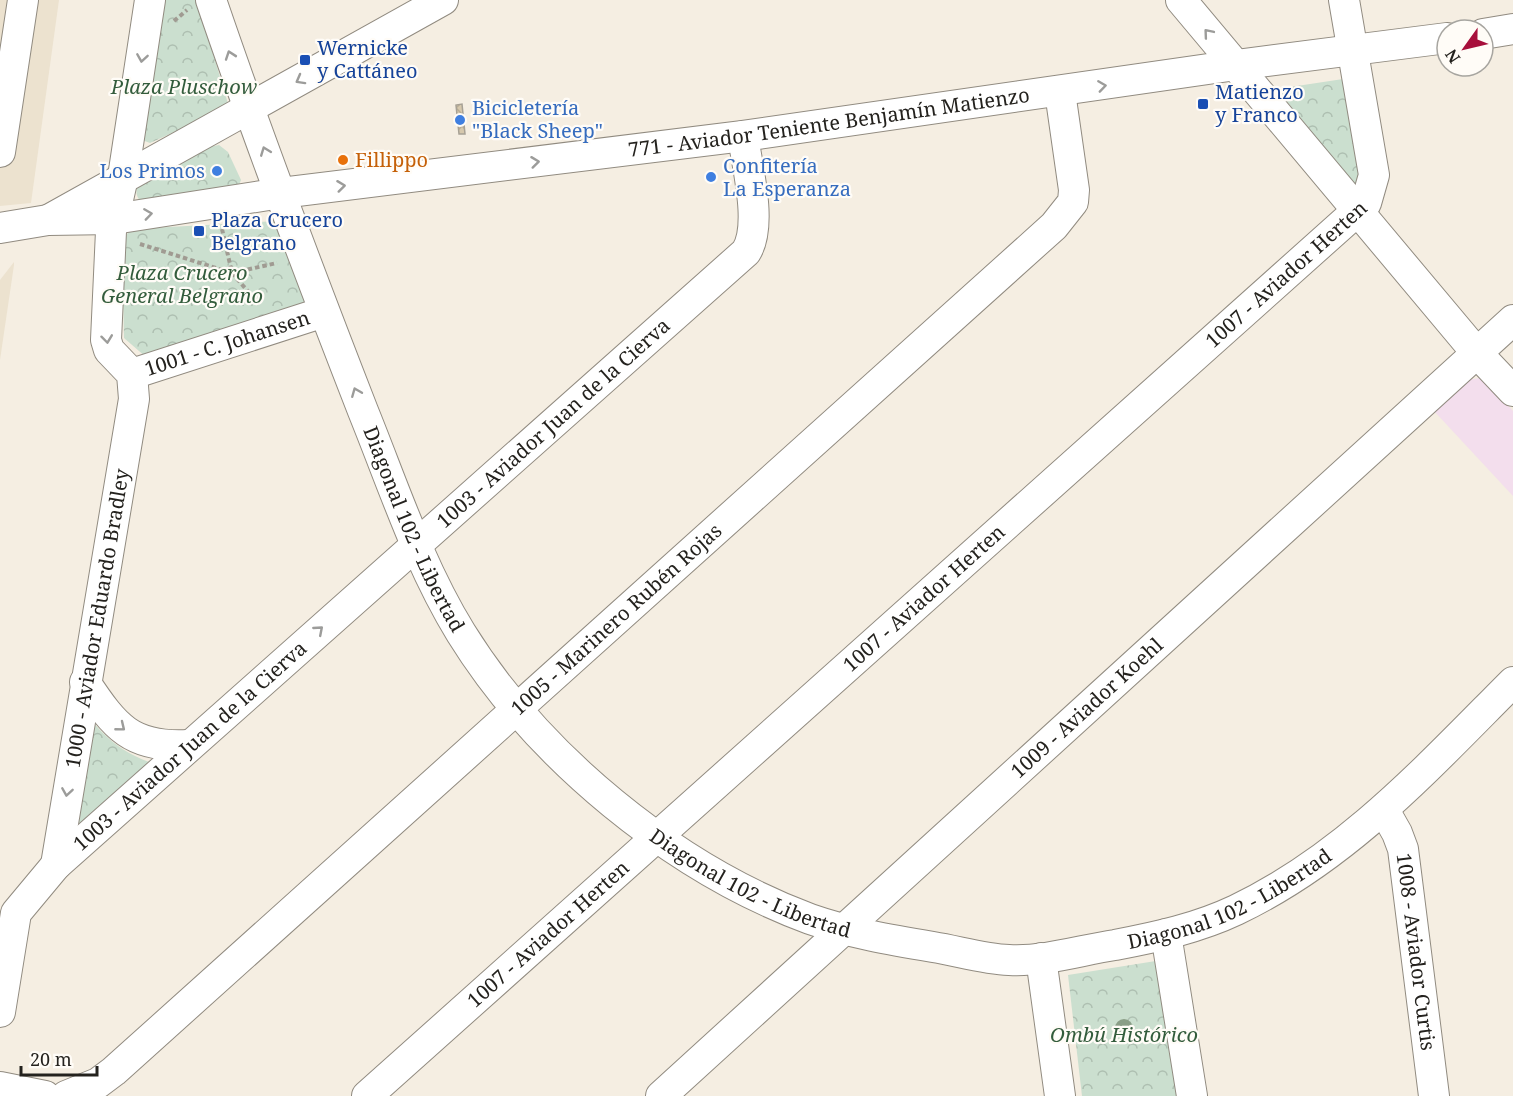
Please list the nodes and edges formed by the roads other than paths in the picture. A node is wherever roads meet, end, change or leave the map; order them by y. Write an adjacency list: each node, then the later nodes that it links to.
1 (23, 0): 15 (street)
2 (150, 0): 16 (street, one-way to 16)
3 (211, 0): 13 (street, Diagonal 102 - Libertad, one-way to 3)
4 (443, 0): 13 (street, one-way to 13)
5 (1181, 0): 11 (street, one-way to 5)
6 (1344, 0): 10 (street, 1007 - Aviador Herten)
7 (1513, 30): 8 (street)
8 (1495, 32)
9 (1435, 40): 10 (street, 771 - Aviador Teniente Benjamín Matienzo)
10 (1352, 50): 11 (street, 771 - Aviador Teniente Benjamín Matienzo); 18 (street, 1007 - Aviador Herten)
11 (1236, 65): 12 (street, 771 - Aviador Teniente Benjamín Matienzo, one-way to 11); 18 (street)
12 (1060, 92): 14 (street, 771 - Aviador Teniente Benjamín Matienzo); 31 (street, 1005 - Marinero Rubén Rojas)
13 (249, 109): 16 (street); 17 (street, Diagonal 102 - Libertad, one-way to 13)
14 (742, 136): 17 (street, 771 - Aviador Teniente Benjamín Matienzo, one-way to 14); 28 (street, 1003 - Aviador Juan de la Cierva)
15 (0, 152)
16 (123, 177): 19 (street); 21 (street)
17 (281, 193): 21 (street, 771 - Aviador Teniente Benjamín Matienzo, one-way to 17); 23 (street, Diagonal 102 - Libertad)
18 (1358, 210): 25 (street); 34 (street, 1007 - Aviador Herten)
19 (40, 222): 20 (street, 771 - Aviador Teniente Benjamín Matienzo); 21 (street, 771 - Aviador Teniente Benjamín Matienzo); 22 (street)
20 (0, 228)
21 (112, 231): 26 (street, one-way to 26)
22 (0, 249)
23 (324, 312): 26 (street, 1001 - C. Johansen); 28 (street, Diagonal 102 - Libertad, one-way to 23)
24 (1513, 320): 25 (street, 1009 - Aviador Koehl)
25 (1476, 352): 27 (street); 36 (street, 1009 - Aviador Koehl)
26 (132, 374): 29 (street, 1000 - Aviador Eduardo Bradley)
27 (1513, 391)
28 (417, 544): 31 (street, Diagonal 102 - Libertad); 32 (street, 1003 - Aviador Juan de la Cierva, one-way to 28)
29 (85, 682): 32 (street, one-way to 32); 35 (street, 1000 - Aviador Eduardo Bradley, one-way to 35)
30 (1513, 682): 33 (street, Diagonal 102 - Libertad)
31 (516, 708): 34 (street, Diagonal 102 - Libertad); 42 (street, 1005 - Marinero Rubén Rojas)
32 (188, 746): 35 (street, 1003 - Aviador Juan de la Cierva)
33 (1384, 810): 37 (street, Diagonal 102 - Libertad); 47 (street, 1008 - Aviador Curtis)
34 (656, 837): 36 (street, Diagonal 102 - Libertad); 43 (street, 1007 - Aviador Herten)
35 (56, 865): 39 (street)
36 (843, 929): 38 (street, Diagonal 102 - Libertad); 44 (street, 1009 - Aviador Koehl)
37 (1166, 934): 38 (street, Diagonal 102 - Libertad); 46 (street)
38 (1041, 958): 45 (street)
39 (0, 1012)
40 (0, 1087): 41 (street)
41 (45, 1096)
42 (66, 1096)
43 (367, 1096)
44 (661, 1096)
45 (1060, 1096)
46 (1192, 1096)
47 (1434, 1096)

